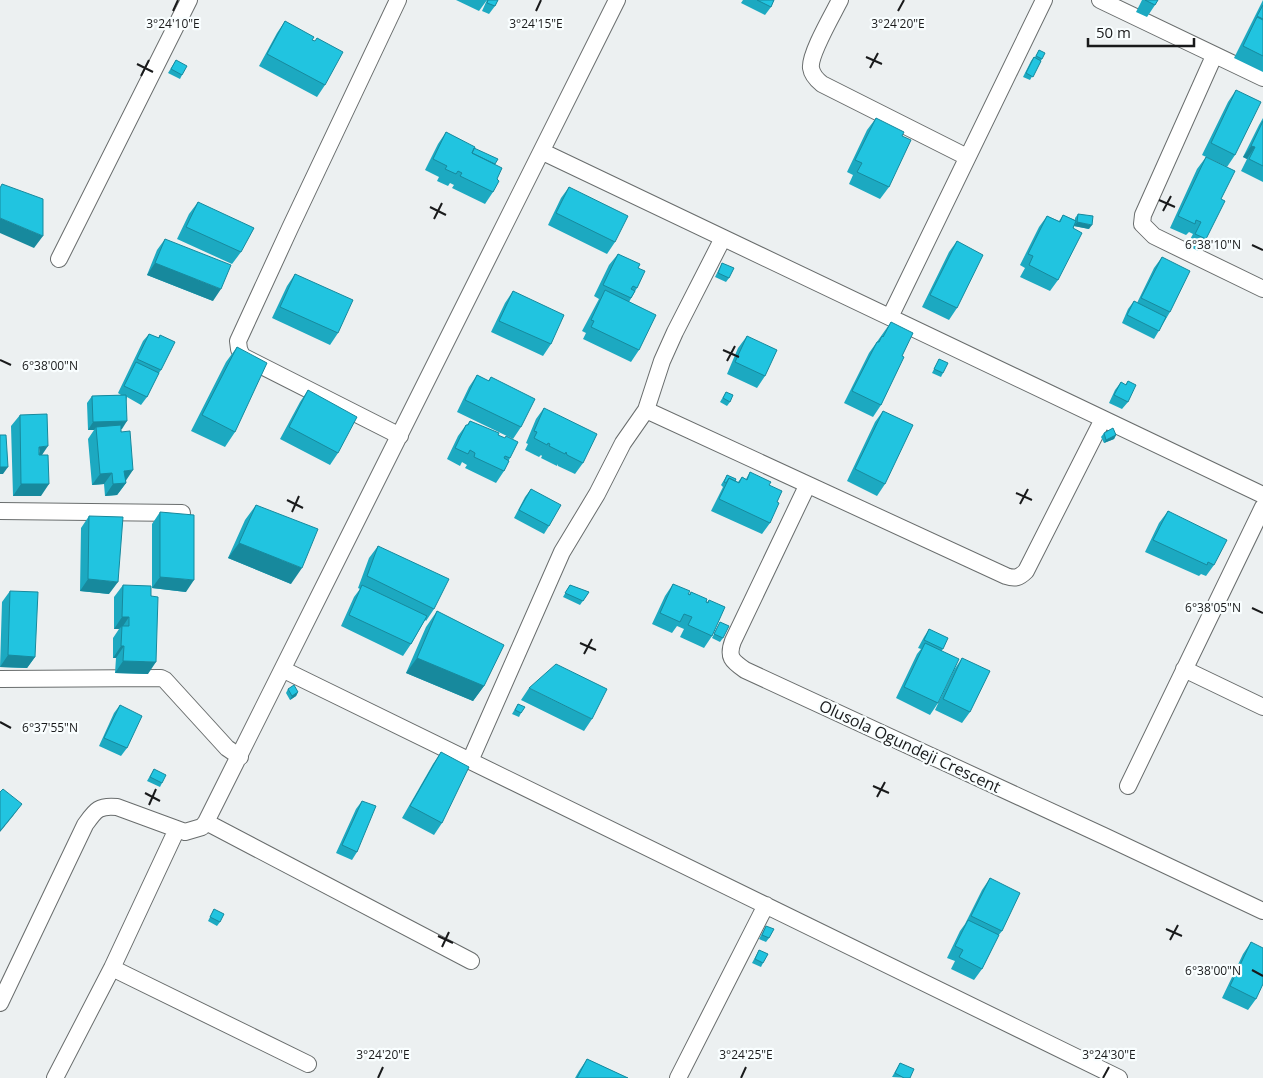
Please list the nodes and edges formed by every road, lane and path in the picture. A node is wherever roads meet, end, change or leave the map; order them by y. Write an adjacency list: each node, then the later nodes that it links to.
1 (189, 0): 12 (street)
2 (398, 0): 17 (street)
3 (617, 0): 9 (street)
4 (840, 0): 10 (street)
5 (1044, 0): 10 (street)
6 (1100, 0): 7 (street)
7 (1214, 56): 8 (street); 13 (street)
8 (1263, 78)
9 (543, 152): 11 (street); 17 (street)
10 (967, 157): 14 (street)
11 (723, 238): 14 (street); 15 (street)
12 (59, 259)
13 (1263, 289)
14 (890, 317): 16 (street)
15 (646, 410): 18 (street); 28 (street)
16 (1103, 419): 18 (street); 19 (street)
17 (400, 436): 24 (street)
18 (807, 486): 33 (street, Olusola Ogundeji Crescent)
19 (1263, 495)
20 (1263, 507): 23 (street)
21 (0, 511): 22 (street)
22 (182, 513)
23 (1184, 669): 26 (street); 29 (street)
24 (284, 670): 27 (street); 28 (street)
25 (0, 679): 27 (street)
26 (1263, 707)
27 (240, 757): 30 (street)
28 (470, 761): 32 (street)
29 (1128, 786)
30 (206, 822): 31 (street); 34 (street)
31 (177, 829): 35 (street); 36 (street)
32 (766, 905): 38 (street); 40 (street)
33 (1263, 911)
34 (471, 961)
35 (112, 968): 37 (street); 39 (street)
36 (0, 1003)
37 (308, 1064)
38 (684, 1076)
39 (55, 1078)
40 (1119, 1078)

